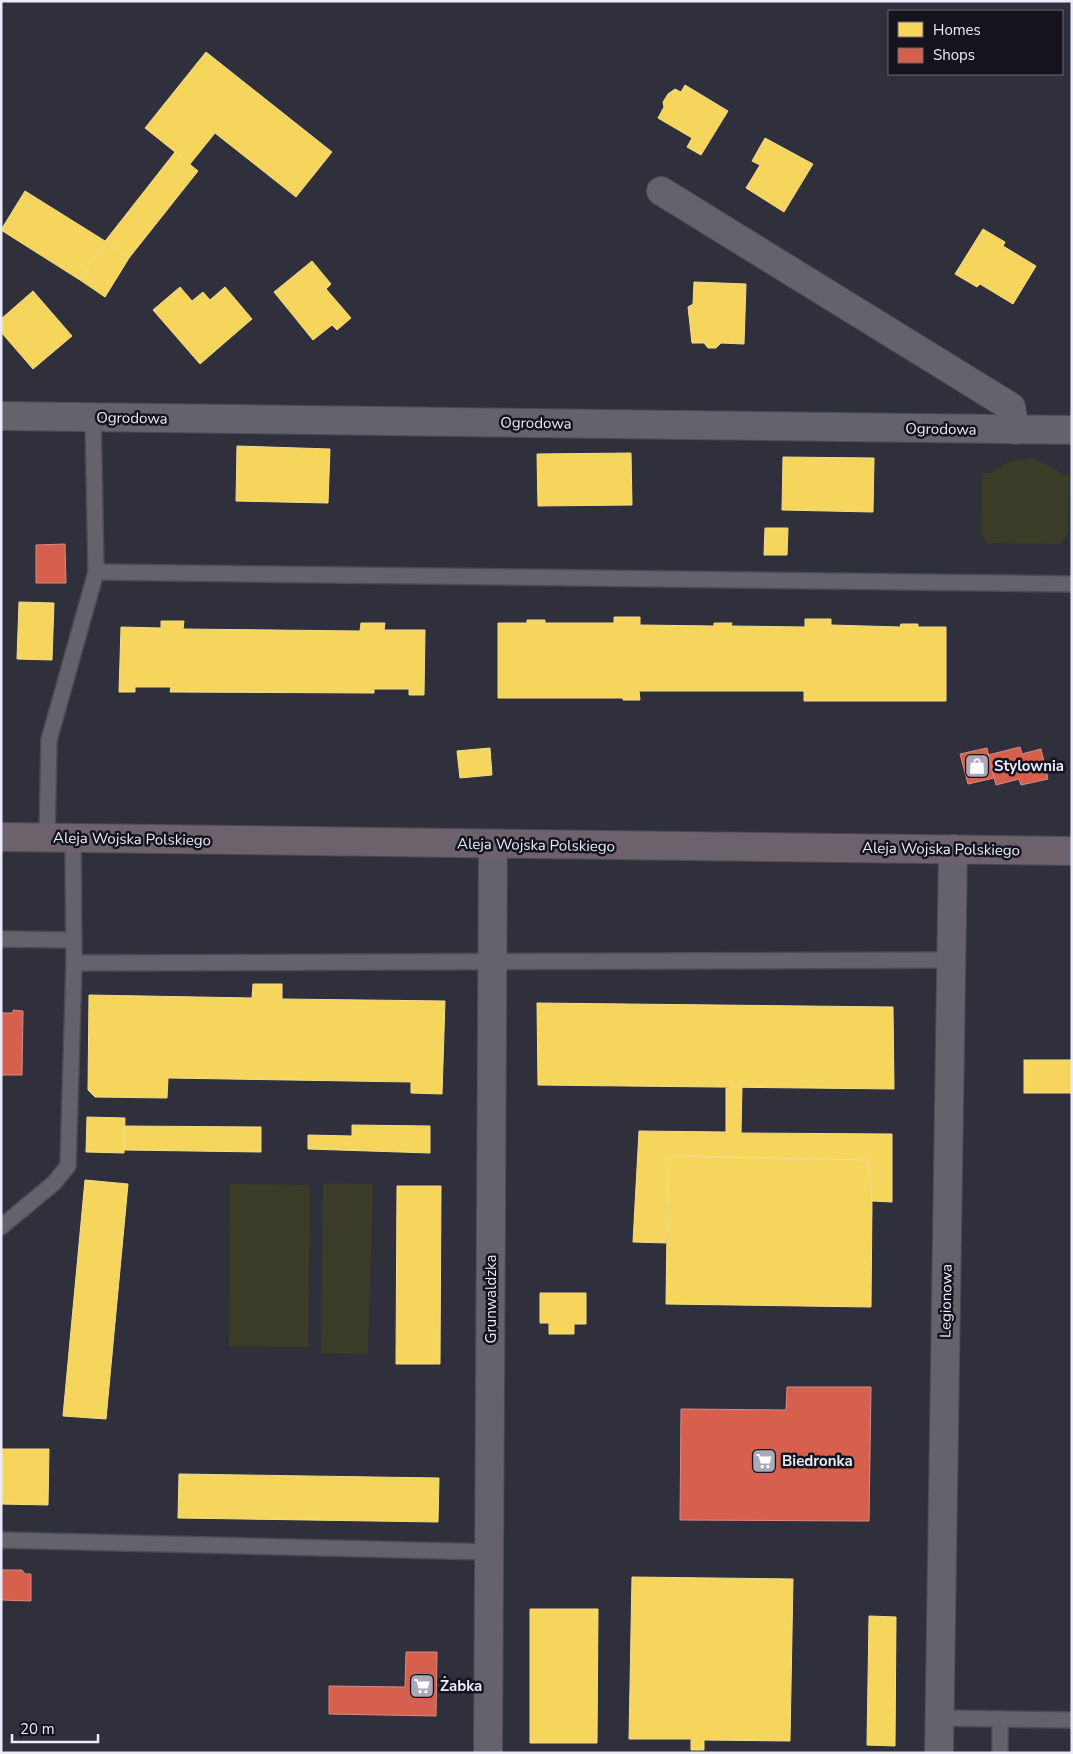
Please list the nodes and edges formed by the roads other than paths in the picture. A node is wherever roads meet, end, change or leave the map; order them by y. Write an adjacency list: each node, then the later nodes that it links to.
1 (662, 191): 4 (street)
2 (1, 416): 3 (street, Ogrodowa)
3 (93, 418): 4 (street, Ogrodowa); 6 (lane)
4 (1015, 430): 5 (street, Ogrodowa)
5 (1072, 430)
6 (96, 572): 7 (lane); 9 (lane)
7 (1072, 584)
8 (1, 837): 9 (main road, Aleja Wojska Polskiego)
9 (60, 838): 10 (main road, Aleja Wojska Polskiego); 14 (lane)
10 (493, 844): 11 (main road, Aleja Wojska Polskiego); 17 (street, Grunwaldzka)
11 (953, 849): 12 (main road, Aleja Wojska Polskiego); 15 (street, Legionowa)
12 (1072, 851)
13 (1, 939): 14 (lane)
14 (74, 940): 16 (lane)
15 (950, 960): 17 (lane); 21 (street, Legionowa)
16 (74, 963): 17 (lane); 18 (lane)
17 (492, 963): 20 (street, Grunwaldzka)
18 (1, 1227)
19 (1, 1540): 20 (lane)
20 (490, 1552): 24 (street, Grunwaldzka)
21 (940, 1718): 22 (lane); 25 (street, Legionowa)
22 (1000, 1719): 23 (lane); 26 (lane)
23 (1072, 1720)
24 (488, 1753)
25 (939, 1753)
26 (1000, 1753)

